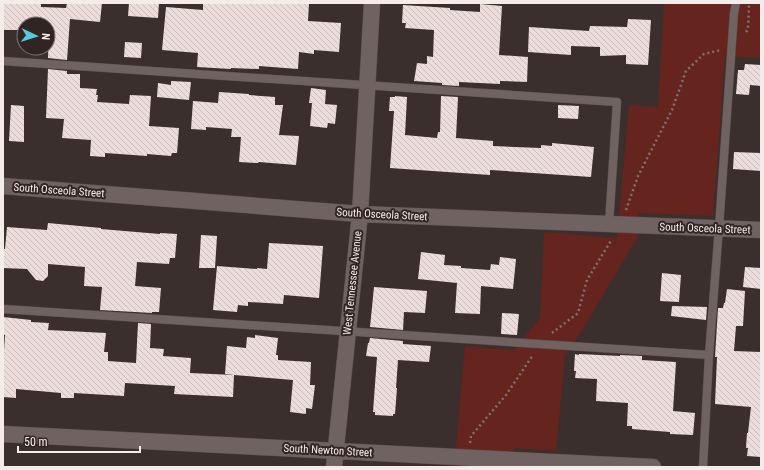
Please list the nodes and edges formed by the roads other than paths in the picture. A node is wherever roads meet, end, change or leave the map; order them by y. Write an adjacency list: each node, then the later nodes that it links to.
1 (372, 3): 4 (street, West Tennessee Avenue)
2 (736, 3): 8 (lane)
3 (3, 61): 4 (lane)
4 (367, 85): 6 (street, West Tennessee Avenue); 7 (lane)
5 (3, 186): 6 (street, South Osceola Street)
6 (360, 214): 7 (street, South Osceola Street); 11 (street, West Tennessee Avenue)
7 (609, 224): 8 (street, South Osceola Street)
8 (719, 228): 9 (street, South Osceola Street); 12 (lane)
9 (761, 230)
10 (3, 309): 11 (lane)
11 (347, 332): 12 (lane); 14 (street, West Tennessee Avenue)
12 (709, 355): 17 (lane)
13 (3, 434): 14 (street, South Newton Street)
14 (335, 451): 15 (street, West Tennessee Avenue); 16 (street, South Newton Street)
15 (334, 467)
16 (653, 467)
17 (703, 467)

